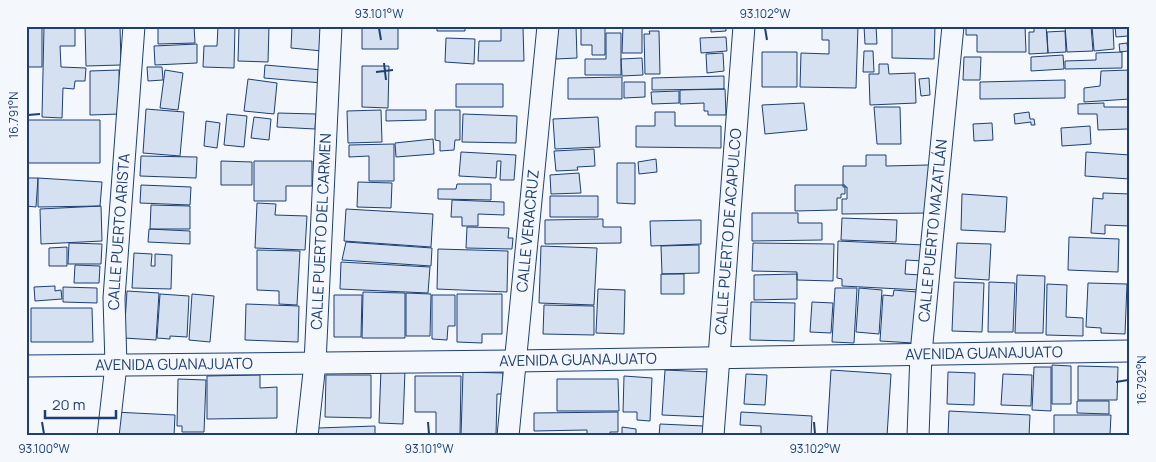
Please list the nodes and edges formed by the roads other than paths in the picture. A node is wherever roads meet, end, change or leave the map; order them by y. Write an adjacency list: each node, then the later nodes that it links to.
1 (134, 26): 11 (street, CALLE PUERTO ARISTA)
2 (331, 26): 10 (street, CALLE PUERTO DEL CARMEN)
3 (548, 26): 9 (street, CALLE VERACRUZ)
4 (744, 26): 8 (street, CALLE PUERTO DE ACAPULCO)
5 (953, 26): 7 (street, CALLE PUERTO MAZATLÁN)
6 (1130, 351): 7 (street, AVENIDA GUANAJUATO)
7 (920, 353): 8 (street, AVENIDA GUANAJUATO); 17 (street, CALLE PUERTO MAZATLÁN)
8 (720, 358): 9 (street, AVENIDA GUANAJUATO); 16 (street, CALLE PUERTO DE ACAPULCO)
9 (515, 361): 10 (street, AVENIDA GUANAJUATO); 15 (street, CALLE VERACRUZ)
10 (315, 363): 11 (street, AVENIDA GUANAJUATO); 14 (street, CALLE PUERTO DEL CARMEN)
11 (116, 365): 12 (street, AVENIDA GUANAJUATO); 13 (street, CALLE PUERTO ARISTA)
12 (26, 366)
13 (108, 436)
14 (307, 436)
15 (508, 436)
16 (713, 436)
17 (918, 436)

